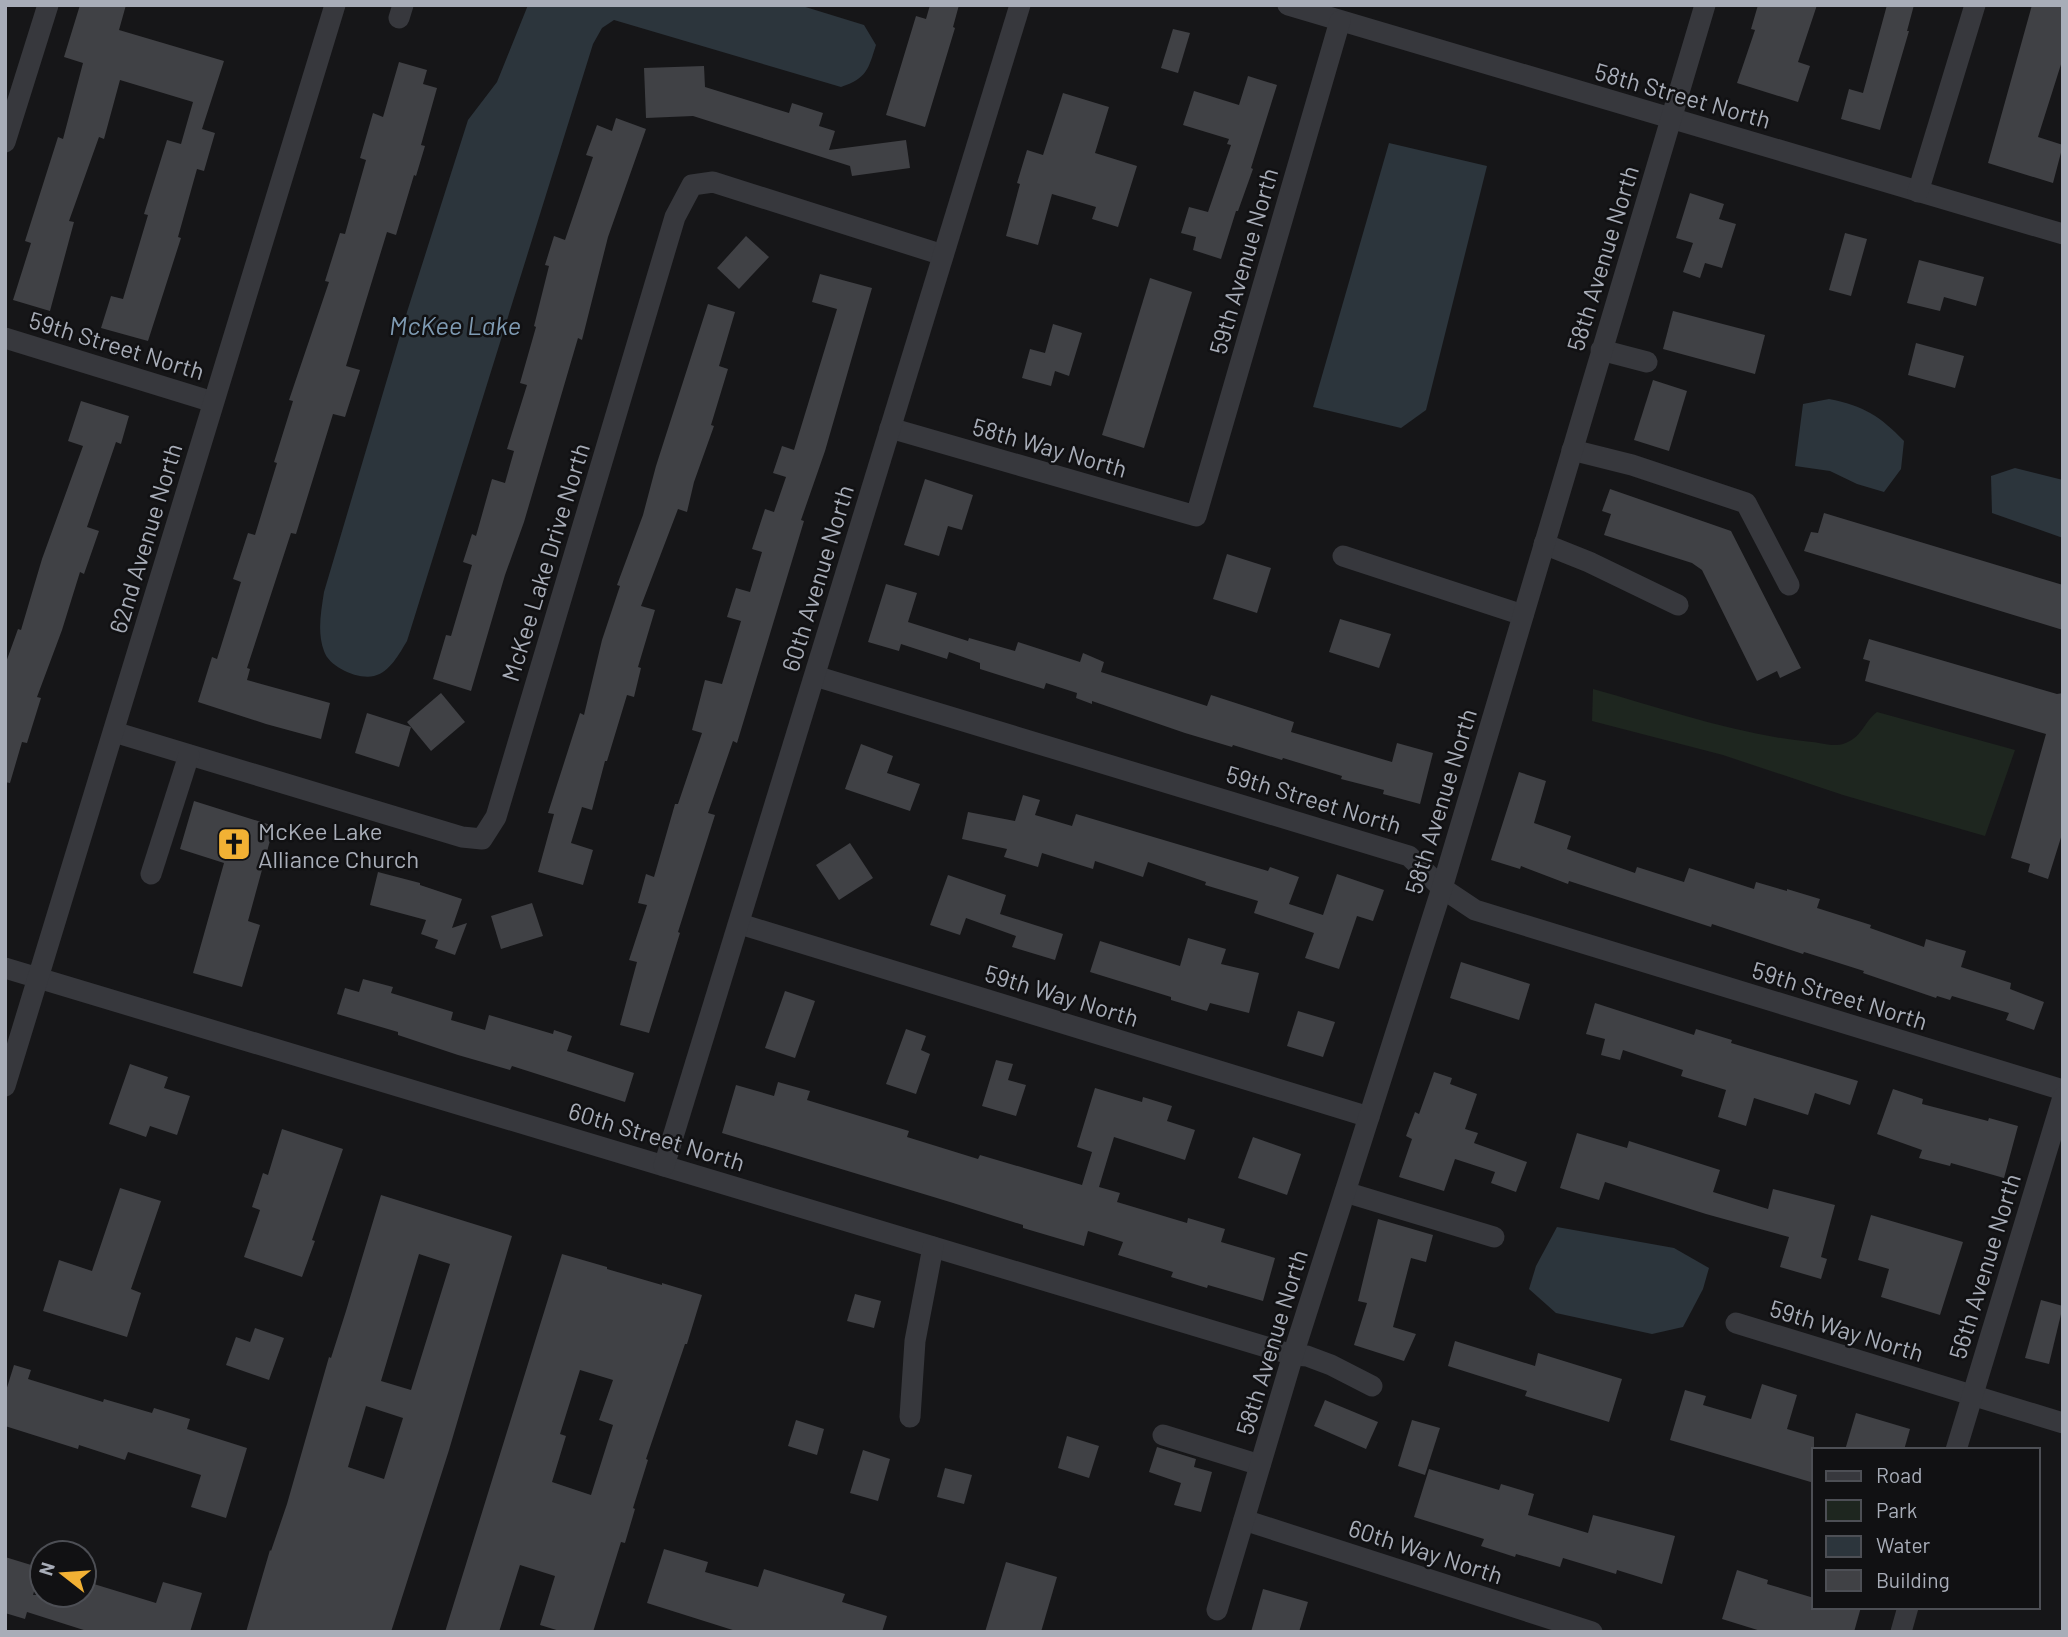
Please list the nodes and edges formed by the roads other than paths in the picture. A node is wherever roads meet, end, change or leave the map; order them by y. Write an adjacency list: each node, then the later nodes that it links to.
1 (48, 5): 9 (street)
2 (335, 5): 16 (street, 62nd Avenue North)
3 (1020, 5): 12 (street, 60th Avenue North)
4 (1288, 5): 7 (street, 58th Street North)
5 (1705, 5): 8 (street, 58th Avenue North)
6 (1975, 5): 10 (street)
7 (1340, 21): 8 (street, 58th Street North); 19 (street, 59th Avenue North)
8 (1670, 119): 10 (street, 58th Street North); 14 (street, 58th Avenue North)
9 (5, 142)
10 (1918, 192): 11 (street, 58th Street North)
11 (2063, 234)
12 (943, 255): 17 (street, 60th Avenue North); 27 (street, McKee Lake Drive North)
13 (5, 338): 16 (street, 59th Street North)
14 (1601, 350): 15 (street); 18 (street, 58th Avenue North)
15 (1647, 362)
16 (213, 402): 26 (street, 62nd Avenue North)
17 (890, 428): 19 (street, 58th Way North); 25 (street, 60th Avenue North)
18 (1572, 450): 20 (street, 58th Avenue North); 22 (street)
19 (1196, 516)
20 (1544, 544): 23 (street); 24 (street, 58th Avenue North)
21 (1343, 556): 24 (street)
22 (1789, 585)
23 (1678, 604)
24 (1523, 615): 29 (street, 58th Avenue North)
25 (815, 676): 29 (street, 59th Street North); 30 (street, 60th Avenue North)
26 (114, 732): 27 (street, McKee Lake Drive North); 32 (street, 62nd Avenue North)
27 (189, 755): 28 (street)
28 (151, 874)
29 (1441, 888): 34 (street, 59th Street North); 36 (street, 58th Avenue North)
30 (740, 924): 36 (street, 59th Way North); 37 (street, 60th Avenue North)
31 (5, 968): 32 (street, 60th Street North)
32 (38, 978): 33 (street, 62nd Avenue North); 37 (street, 60th Street North)
33 (5, 1086)
34 (2063, 1090)
35 (2063, 1097): 44 (street, 56th Avenue North)
36 (1368, 1117): 38 (street, 58th Avenue North)
37 (664, 1166): 40 (street, 60th Street North)
38 (1345, 1192): 39 (street); 42 (street, 58th Avenue North)
39 (1494, 1237)
40 (933, 1247): 42 (street, 60th Street North); 45 (street)
41 (1736, 1323): 44 (street, 59th Way North)
42 (1293, 1355): 43 (street, 60th Street North); 49 (street, 58th Avenue North)
43 (1372, 1386)
44 (1972, 1396): 46 (street, 59th Way North); 48 (street, 56th Avenue North)
45 (910, 1417)
46 (2063, 1423)
47 (1163, 1435): 49 (street)
48 (1957, 1448)
49 (1261, 1465): 50 (street, 58th Avenue North)
50 (1244, 1520): 52 (street, 58th Avenue North); 53 (street, 60th Way North)
51 (1907, 1609): 54 (street)
52 (1217, 1610)
53 (1592, 1632)
54 (1901, 1632)

